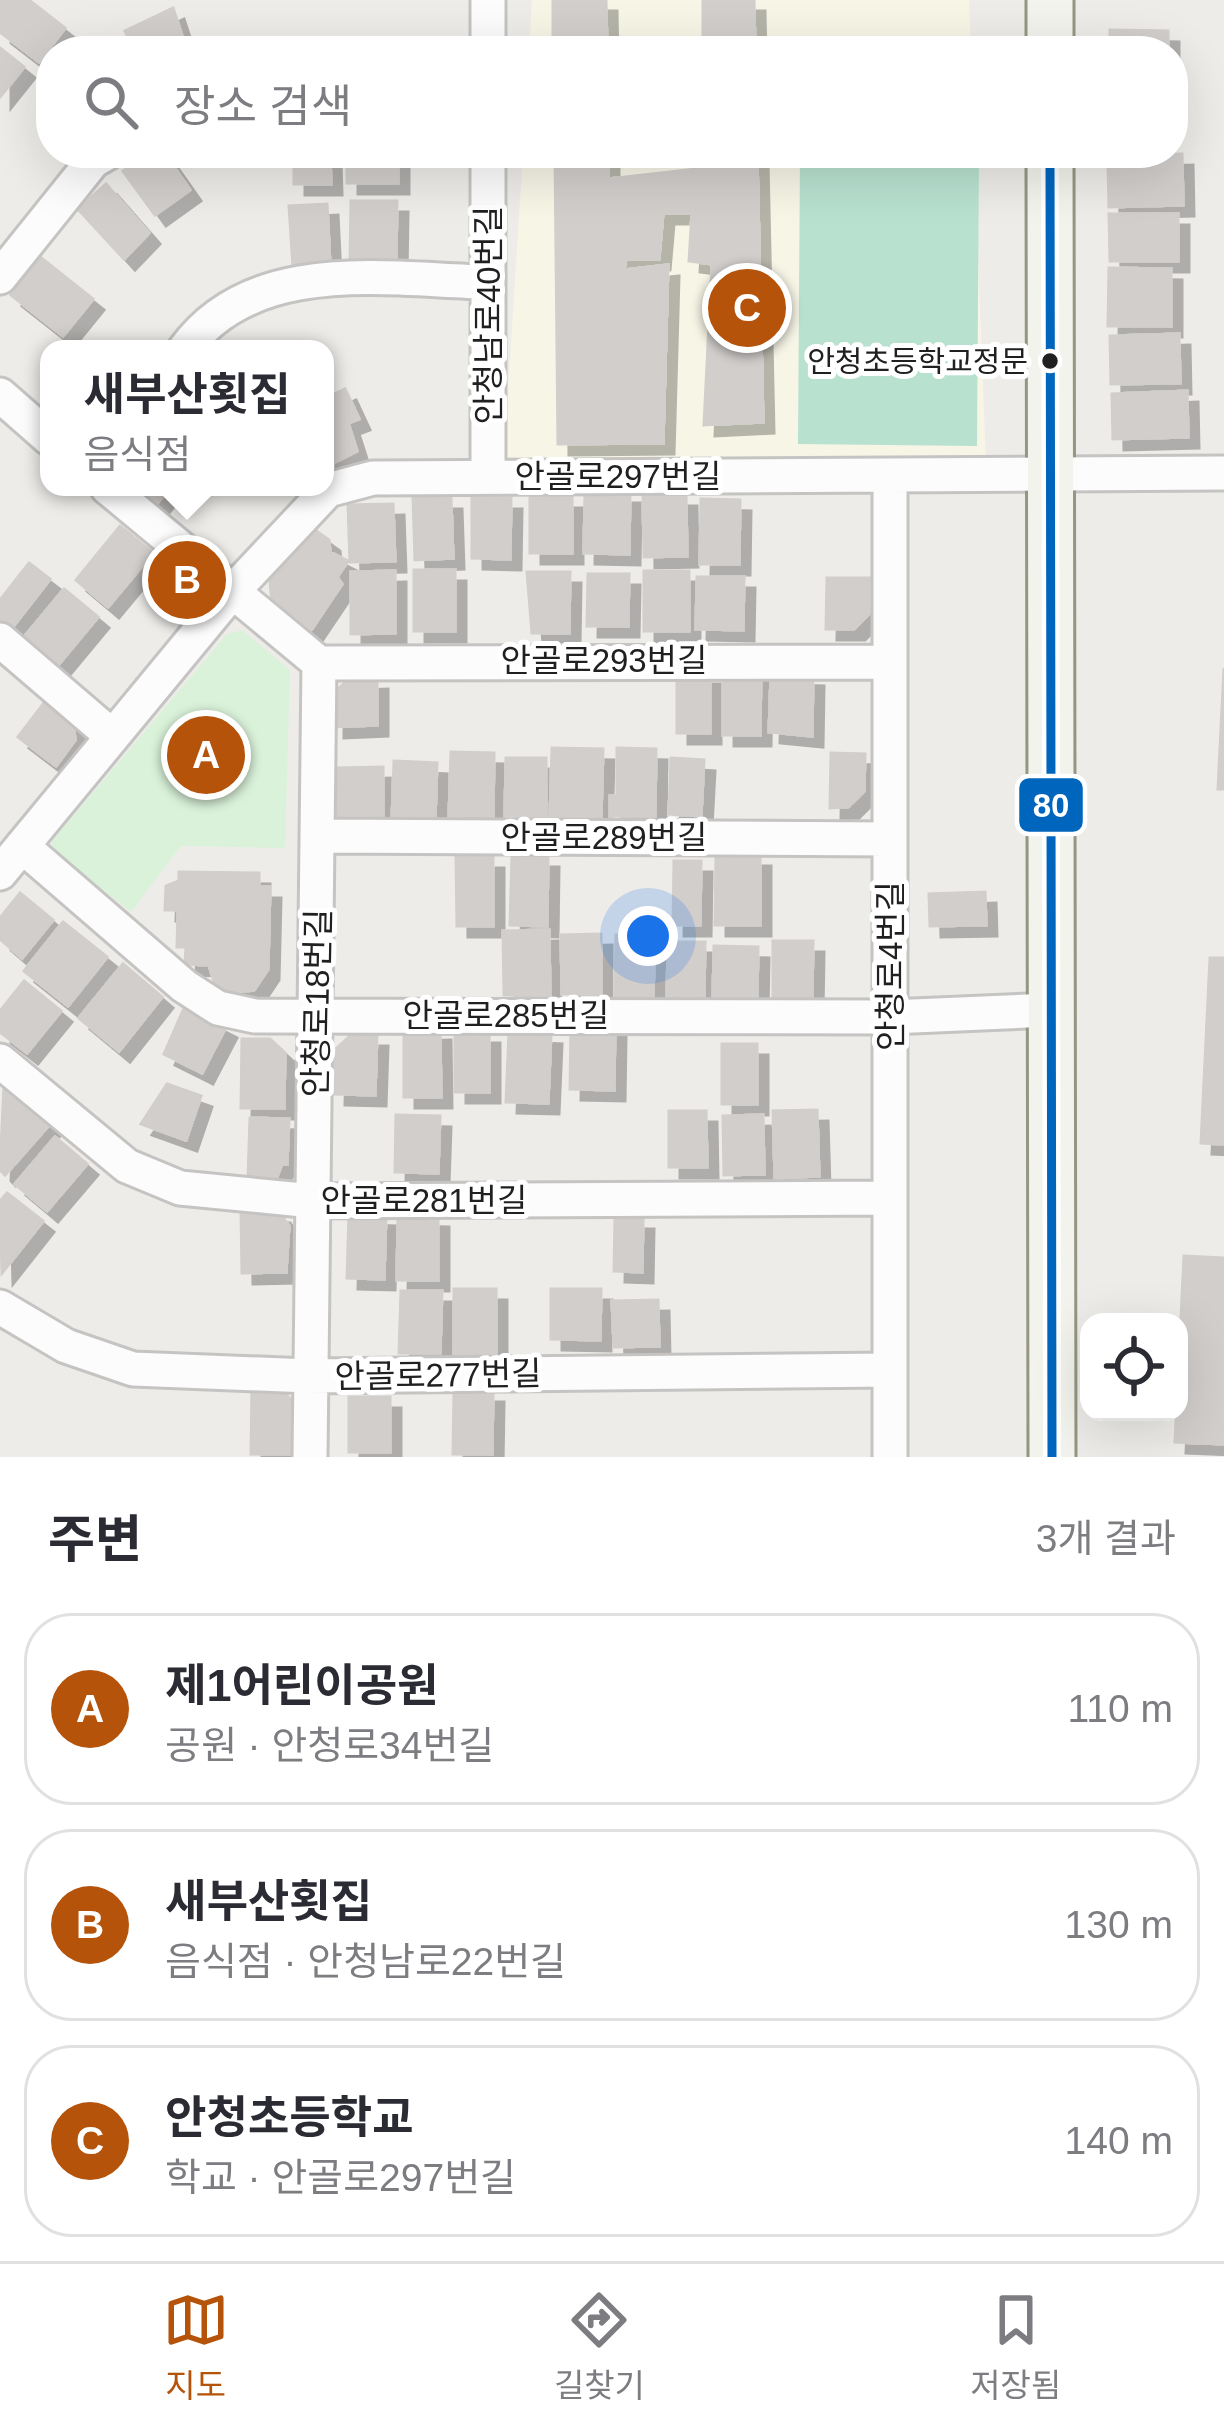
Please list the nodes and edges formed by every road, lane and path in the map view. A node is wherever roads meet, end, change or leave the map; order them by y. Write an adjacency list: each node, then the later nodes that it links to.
1 (488, 0): 3 (street)
2 (1050, 0): 4 (main road)
3 (488, 36)
4 (1050, 36)
5 (87, 168): 8 (street)
6 (488, 168): 9 (street, 안청남로40번길)
7 (1051, 168): 13 (main road)
8 (0, 278)
9 (488, 282): 10 (street); 16 (street, 안청남로40번길)
10 (192, 340)
11 (0, 395): 12 (street)
12 (40, 429)
13 (1051, 472): 14 (street, 안골로297번길); 15 (street, 안골로297번길); 29 (main road)
14 (1224, 473)
15 (890, 475): 16 (street, 안골로297번길); 23 (street, 안청로4번길)
16 (488, 477): 17 (street, 안골로297번길)
17 (334, 488)
18 (117, 496): 20 (street)
19 (322, 496): 20 (street, 안골로297번길)
20 (231, 592): 22 (street); 24 (street, 안골로297번길)
21 (0, 640): 24 (street)
22 (319, 662): 23 (street, 안골로293번길); 25 (street, 안청로18번길)
23 (890, 662): 26 (street, 안청로4번길)
24 (112, 736): 27 (street, 안골로297번길)
25 (319, 836): 26 (street, 안골로289번길); 30 (street, 안청로18번길)
26 (890, 839): 31 (street, 안청로4번길)
27 (22, 847): 28 (street, 안골로297번길); 30 (street, 안골로285번길)
28 (0, 873)
29 (1050, 1010): 31 (street, 안골로285번길); 40 (main road)
30 (317, 1014): 31 (street, 안골로285번길); 34 (street, 안청로18번길)
31 (890, 1017): 33 (street, 안청로4번길)
32 (0, 1061): 34 (street, 안골로281번길)
33 (890, 1198): 34 (street, 안골로281번길); 36 (street, 안청로4번길)
34 (313, 1201): 37 (street, 안청로18번길)
35 (0, 1307): 37 (street, 안골로277번길)
36 (890, 1370): 37 (street, 안골로277번길); 39 (street, 안청로4번길)
37 (309, 1376): 38 (street, 안청로18번길)
38 (310, 1457)
39 (890, 1457)
40 (1052, 1457)

